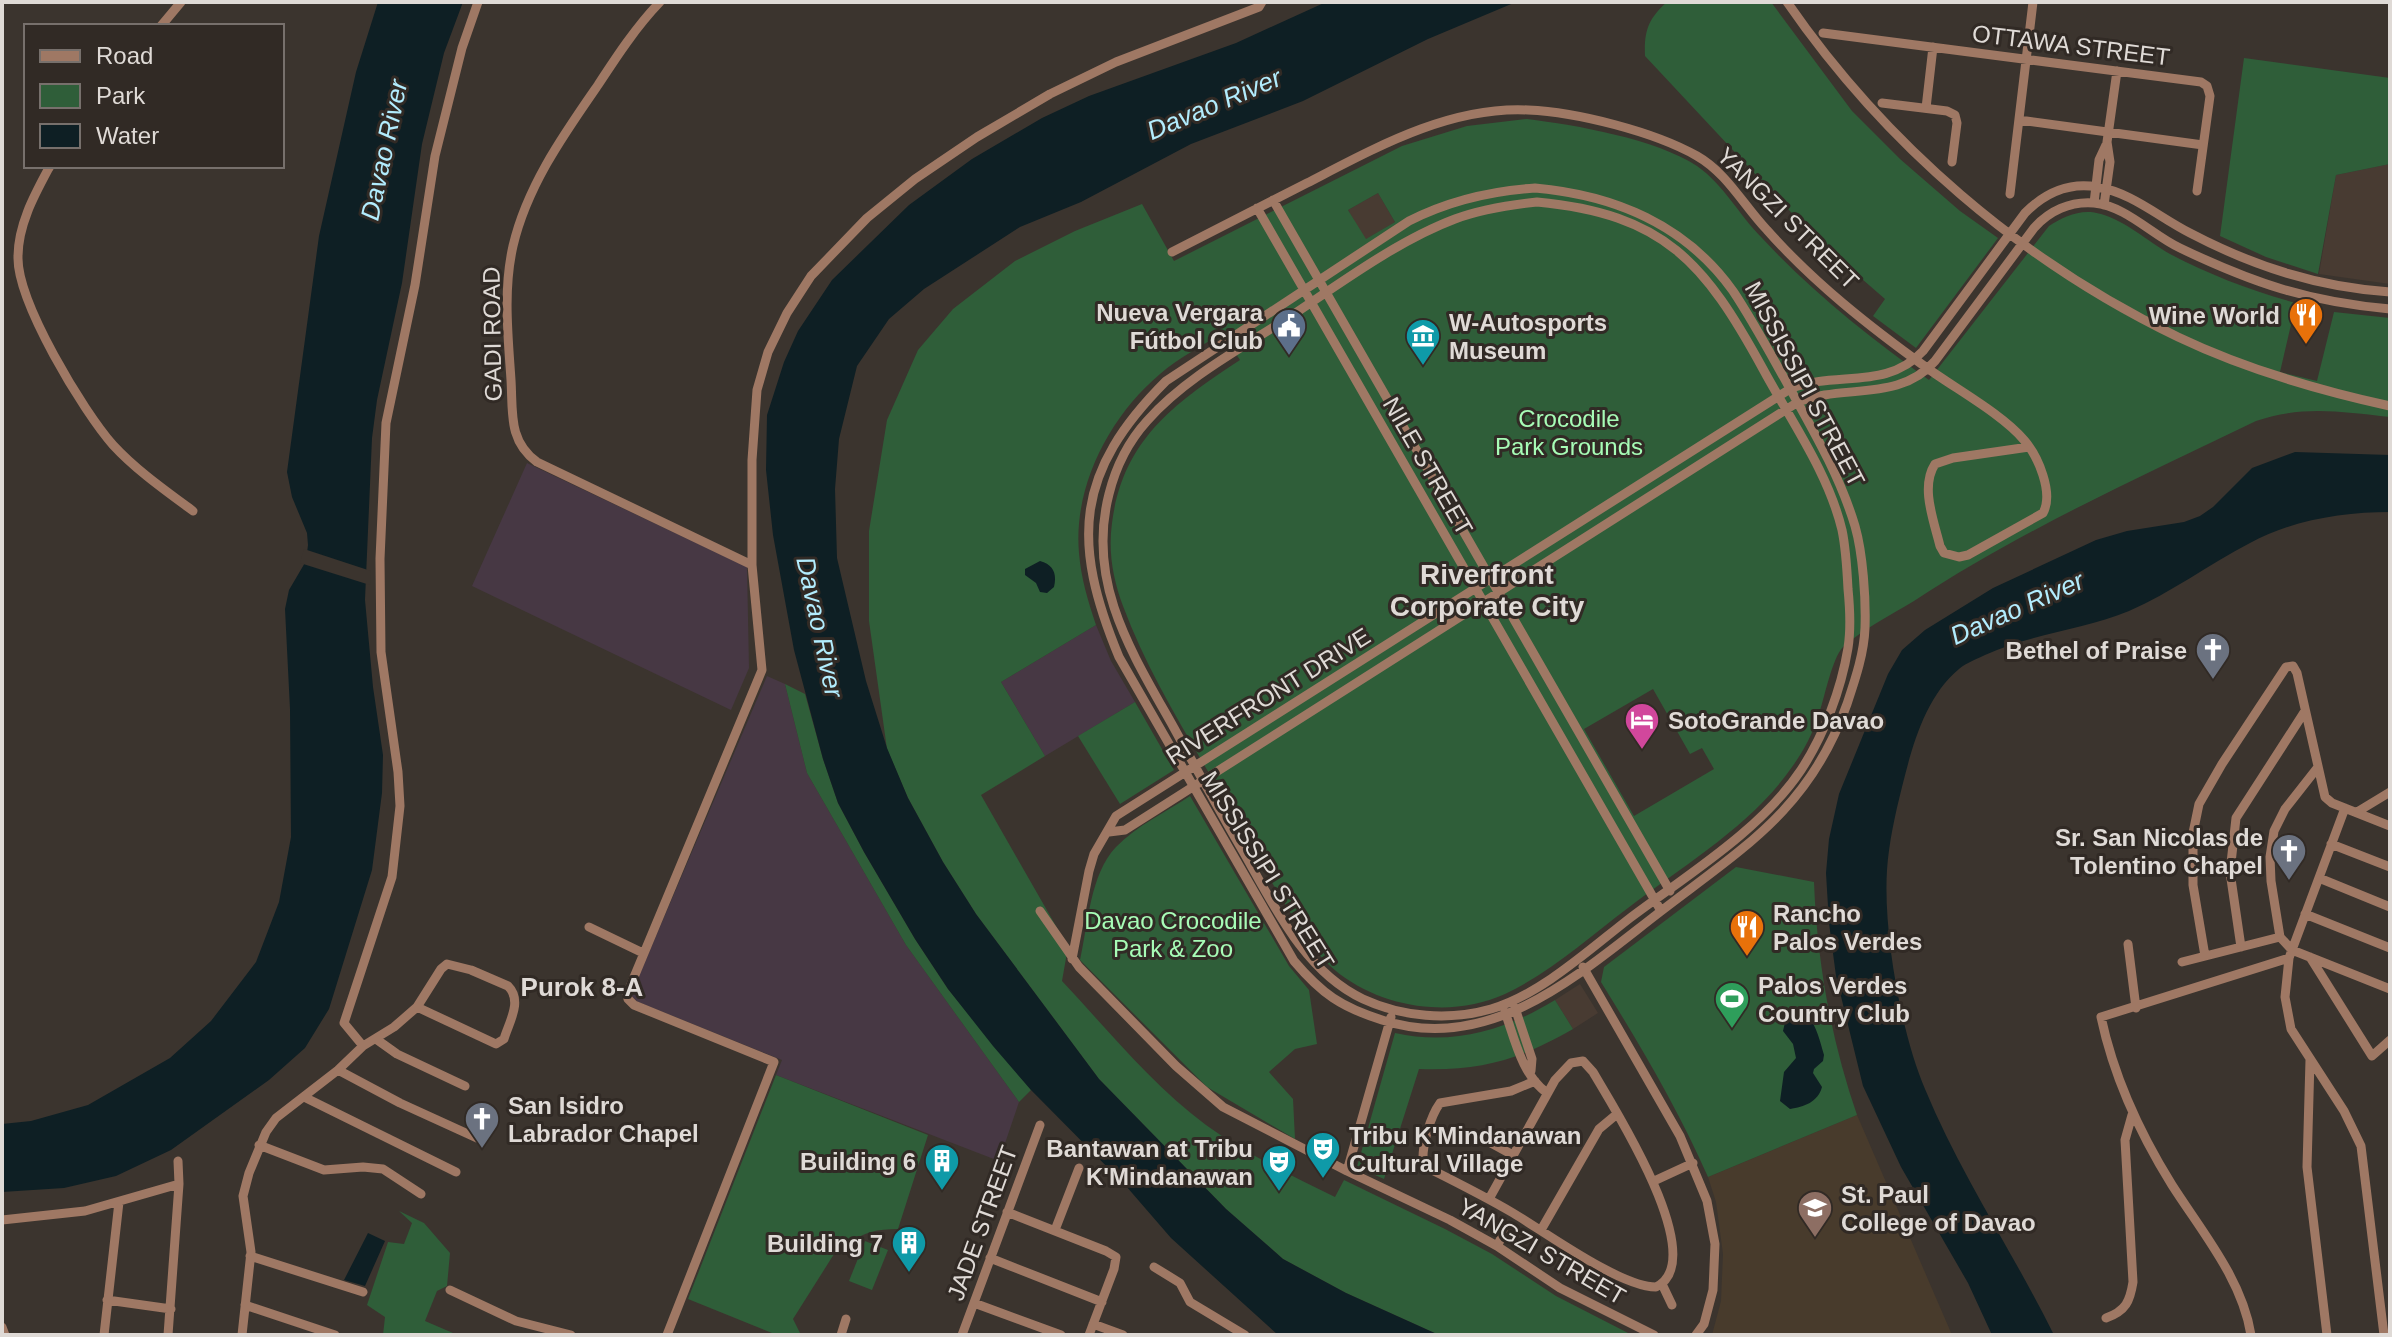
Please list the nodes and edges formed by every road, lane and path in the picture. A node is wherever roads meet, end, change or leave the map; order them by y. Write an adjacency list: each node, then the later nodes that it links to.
1 (181, 2): 7 (street)
2 (478, 2): 94 (street)
3 (660, 2): 45 (street, GADI ROAD)
4 (1262, 2): 45 (street)
5 (1787, 2): 27 (street)
6 (2033, 2): 10 (street)
7 (163, 24)
8 (1823, 33): 9 (street, OTTAWA STREET)
9 (1933, 47): 10 (street, OTTAWA STREET); 13 (street)
10 (2026, 59): 11 (street, OTTAWA STREET); 14 (street)
11 (2117, 71): 15 (street); 16 (street, OTTAWA STREET)
12 (1882, 103): 13 (street)
13 (1926, 108): 17 (street)
14 (2019, 120): 15 (street); 21 (street)
15 (2108, 137): 16 (street); 19 (street)
16 (2203, 145): 20 (street, OTTAWA STREET)
17 (1952, 162)
18 (49, 168): 44 (street)
19 (2101, 188): 23 (street); 27 (street, RIVERFRONT DRIVE); 32 (street)
20 (2197, 191)
21 (2010, 194)
22 (1273, 200): 24 (street, YANGZI STREET); 30 (street, NILE STREET); 36 (street, YANGZI STREET)
23 (2099, 204): 28 (street, RIVERFRONT DRIVE); 35 (street)
24 (1257, 208): 29 (street, YANGZI STREET); 31 (street, NILE STREET)
25 (1426, 213): 26 (street); 30 (street, MISSISSIPI STREET); 38 (street, MISSISSIPI STREET)
26 (1434, 228): 33 (street, MISSISSIPI STREET); 39 (street, MISSISSIPI STREET)
27 (2010, 234): 28 (street); 36 (street, RIVERFRONT DRIVE)
28 (2023, 243): 37 (street, RIVERFRONT DRIVE); 41 (street)
29 (1172, 252)
30 (1318, 280): 31 (street, MISSISSIPI STREET); 33 (street, NILE STREET)
31 (1303, 290): 34 (street, NILE STREET); 53 (street, MISSISSIPI STREET)
32 (2390, 292)
33 (1326, 293): 34 (street, MISSISSIPI STREET); 46 (street, NILE STREET)
34 (1311, 303): 47 (street, NILE STREET); 51 (street, MISSISSIPI STREET)
35 (2390, 309)
36 (1915, 359): 37 (street, YANGZI STREET); 38 (street, RIVERFRONT DRIVE)
37 (1928, 369): 40 (street, RIVERFRONT DRIVE); 43 (street, YANGZI STREET)
38 (1790, 389): 39 (street, RIVERFRONT DRIVE); 40 (street, MISSISSIPI STREET)
39 (1778, 397): 42 (street, MISSISSIPI STREET); 46 (street, RIVERFRONT DRIVE)
40 (1798, 402): 42 (street, RIVERFRONT DRIVE); 62 (street, MISSISSIPI STREET)
41 (2390, 406)
42 (1785, 409): 48 (street, RIVERFRONT DRIVE); 59 (street, MISSISSIPI STREET)
43 (2029, 447): 43 (street, YANGZI STREET)
44 (193, 511)
45 (752, 565): 78 (street)
46 (1490, 579): 47 (street, RIVERFRONT DRIVE); 48 (street, NILE STREET)
47 (1475, 588): 49 (street, NILE STREET); 51 (street, RIVERFRONT DRIVE)
48 (1498, 592): 49 (street, RIVERFRONT DRIVE); 66 (street, NILE STREET)
49 (1483, 601): 54 (street, RIVERFRONT DRIVE); 67 (street, NILE STREET)
50 (2305, 711): 52 (street); 76 (street); 80 (street)
51 (1195, 765): 53 (street, RIVERFRONT DRIVE); 54 (street, MISSISSIPI STREET)
52 (2318, 767): 57 (street); 74 (street)
53 (1184, 772): 55 (street, MISSISSIPI STREET); 61 (street, RIVERFRONT DRIVE)
54 (1203, 779): 55 (street, RIVERFRONT DRIVE); 90 (street, MISSISSIPI STREET)
55 (1192, 786): 61 (street, RIVERFRONT DRIVE); 91 (street, MISSISSIPI STREET)
56 (2390, 792): 58 (street)
57 (2345, 808): 58 (street); 63 (street)
58 (2357, 812): 60 (street)
59 (1752, 824): 62 (street); 66 (street, MISSISSIPI STREET)
60 (2390, 826)
61 (1109, 832): 83 (street, RIVERFRONT DRIVE)
62 (1760, 834): 68 (street, MISSISSIPI STREET)
63 (2331, 844): 64 (street); 65 (street)
64 (2390, 867)
65 (2319, 878): 69 (street); 72 (street)
66 (1669, 888): 67 (street, MISSISSIPI STREET); 68 (street, NILE STREET)
67 (1654, 899): 71 (street, NILE STREET); 82 (street, MISSISSIPI STREET)
68 (1675, 900): 71 (street, MISSISSIPI STREET)
69 (2390, 907)
70 (1040, 911): 83 (street, YANGZI STREET)
71 (1661, 911): 85 (street, MISSISSIPI STREET)
72 (2305, 914): 77 (street); 79 (street)
73 (589, 927): 78 (street)
74 (2280, 937): 76 (street); 79 (street)
75 (2128, 944): 89 (street)
76 (2241, 947): 80 (street)
77 (2390, 948)
78 (643, 953): 146 (street)
79 (2290, 954): 81 (street); 89 (street); 95 (street)
80 (2205, 956): 84 (street)
81 (2309, 956): 86 (street); 93 (street)
82 (1578, 958): 85 (street); 88 (street, MISSISSIPI STREET)
83 (1072, 959): 111 (street, YANGZI STREET)
84 (2182, 962)
85 (1585, 969): 88 (street, MISSISSIPI STREET); 109 (street)
86 (2390, 989)
87 (417, 1007): 87 (street); 92 (street)
88 (1509, 1008): 90 (street, MISSISSIPI STREET); 91 (street, MISSISSIPI STREET); 97 (street)
89 (2136, 1008): 102 (street)
90 (1393, 1009): 91 (street)
91 (1389, 1023): 111 (street)
92 (376, 1039): 94 (street); 98 (street)
93 (2390, 1040)
94 (363, 1046): 96 (street)
95 (2310, 1060): 156 (street); 157 (street)
96 (338, 1070): 100 (street); 104 (street)
97 (1533, 1076): 99 (street); 116 (street)
98 (465, 1086)
99 (1547, 1093): 101 (street); 107 (street)
100 (304, 1097): 106 (street); 112 (street)
101 (1617, 1114): 113 (street); 122 (street)
102 (2132, 1115): 136 (street); 155 (street)
103 (1040, 1125): 118 (street, JADE STREET)
104 (479, 1139)
105 (1491, 1143): 107 (street)
106 (259, 1145): 115 (street); 124 (street)
107 (1513, 1155): 116 (street)
108 (178, 1161): 114 (street)
109 (1693, 1163): 113 (street); 154 (street)
110 (1079, 1168): 121 (street)
111 (1347, 1171): 123 (street, YANGZI STREET)
112 (456, 1172)
113 (1654, 1181): 127 (street)
114 (179, 1184): 117 (street); 135 (street)
115 (421, 1194)
116 (1489, 1199): 119 (street)
117 (119, 1202): 120 (street); 130 (street)
118 (1007, 1212): 121 (street); 125 (street, JADE STREET)
119 (1515, 1214): 122 (street); 123 (street)
120 (2, 1220)
121 (1055, 1230): 131 (street)
122 (1541, 1230): 127 (street)
123 (1497, 1246): 153 (street, YANGZI STREET)
124 (250, 1256): 129 (street); 133 (street)
125 (990, 1258): 131 (street); 132 (street, JADE STREET)
126 (1154, 1267): 152 (street)
127 (1662, 1284): 134 (street)
128 (450, 1290): 145 (street)
129 (363, 1292)
130 (107, 1300): 135 (street); 141 (street)
131 (1102, 1302): 138 (street)
132 (974, 1303): 148 (street, JADE STREET); 149 (street)
133 (245, 1305): 143 (street); 144 (street)
134 (1672, 1305)
135 (171, 1309): 142 (street)
136 (2106, 1318)
137 (846, 1319): 147 (street)
138 (1093, 1324): 150 (street); 151 (street)
139 (2, 1327): 140 (street)
140 (5, 1335)
141 (104, 1335)
142 (168, 1335)
143 (242, 1335)
144 (335, 1335)
145 (571, 1335)
146 (667, 1335)
147 (841, 1335)
148 (962, 1335)
149 (1061, 1335)
150 (1089, 1335)
151 (1123, 1335)
152 (1245, 1335)
153 (1654, 1335)
154 (1696, 1335)
155 (2251, 1335)
156 (2327, 1335)
157 (2384, 1335)

